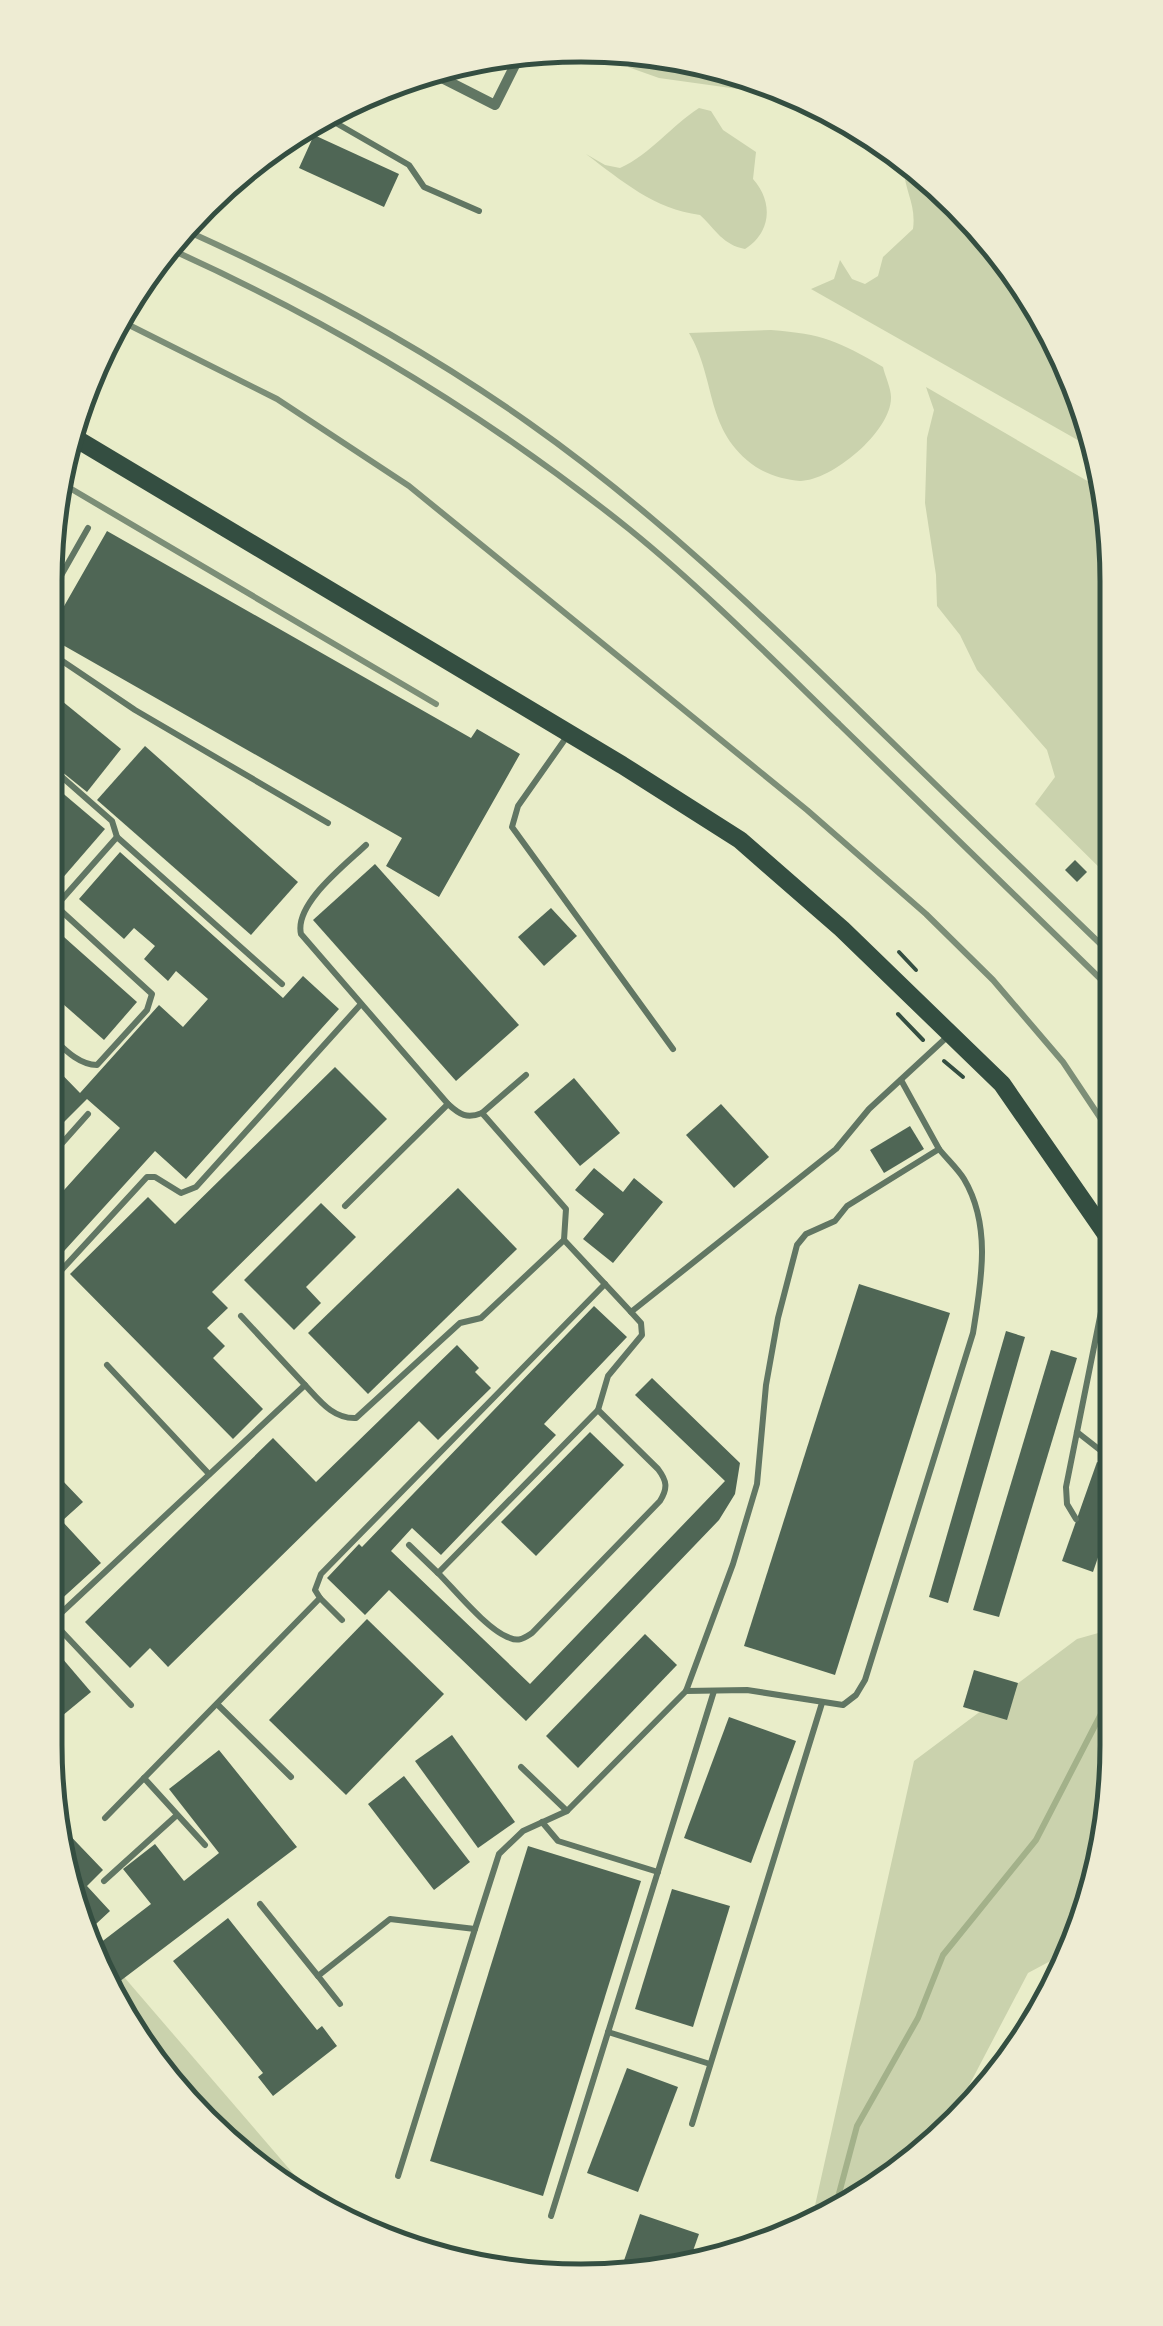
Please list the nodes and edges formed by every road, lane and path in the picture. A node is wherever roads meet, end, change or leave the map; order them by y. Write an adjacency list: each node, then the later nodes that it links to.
1 (514, 67): 2 (street)
2 (446, 80)
3 (337, 124): 4 (lane)
4 (479, 211)
5 (82, 442): 9 (main road)
6 (88, 528): 7 (lane)
7 (63, 573)
8 (62, 661): 11 (lane)
9 (569, 734): 18 (main road); 20 (lane)
10 (62, 777): 12 (lane)
11 (328, 823)
12 (117, 837): 14 (lane); 16 (lane)
13 (366, 845): 17 (lane)
14 (62, 899)
15 (62, 911): 19 (lane)
16 (282, 984)
17 (361, 1004): 23 (lane); 31 (lane)
18 (951, 1032): 22 (lane); 29 (main road)
19 (62, 1046)
20 (673, 1049)
21 (526, 1075): 24 (lane)
22 (900, 1080): 27 (lane); 33 (lane)
23 (448, 1104): 24 (lane); 28 (lane)
24 (482, 1113): 30 (lane)
25 (88, 1114): 26 (lane)
26 (62, 1143)
27 (939, 1149): 50 (lane); 51 (lane)
28 (346, 1206)
29 (1100, 1225)
30 (564, 1240): 32 (lane); 37 (lane)
31 (62, 1269)
32 (605, 1284): 33 (lane); 45 (lane)
33 (631, 1312): 38 (lane)
34 (241, 1316): 37 (lane)
35 (1100, 1320): 39 (lane)
36 (106, 1364): 41 (lane)
37 (305, 1385): 41 (lane)
38 (598, 1410): 44 (lane); 44 (lane)
39 (1077, 1432): 40 (lane); 42 (lane)
40 (1100, 1450)
41 (209, 1474): 46 (lane)
42 (1076, 1519)
43 (409, 1545): 44 (lane)
44 (438, 1573)
45 (320, 1598): 47 (lane); 52 (lane)
46 (62, 1612)
47 (342, 1620)
48 (62, 1632): 53 (lane)
49 (714, 1690): 50 (lane); 51 (lane); 62 (lane)
50 (686, 1691): 57 (lane)
51 (822, 1703): 69 (lane)
52 (217, 1704): 55 (lane); 56 (lane)
53 (131, 1705)
54 (521, 1767): 57 (lane)
55 (292, 1777)
56 (144, 1778): 58 (lane); 59 (lane)
57 (566, 1810): 60 (lane)
58 (177, 1815): 61 (lane); 63 (lane)
59 (105, 1818)
60 (542, 1822): 62 (lane); 65 (lane)
61 (204, 1845)
62 (658, 1872): 68 (lane)
63 (104, 1881)
64 (260, 1904): 66 (lane)
65 (475, 1929): 66 (lane); 71 (lane)
66 (318, 1976): 67 (lane)
67 (340, 2004)
68 (608, 2032): 69 (lane); 72 (lane)
69 (710, 2064): 70 (lane)
70 (692, 2124)
71 (398, 2176)
72 (551, 2216)

